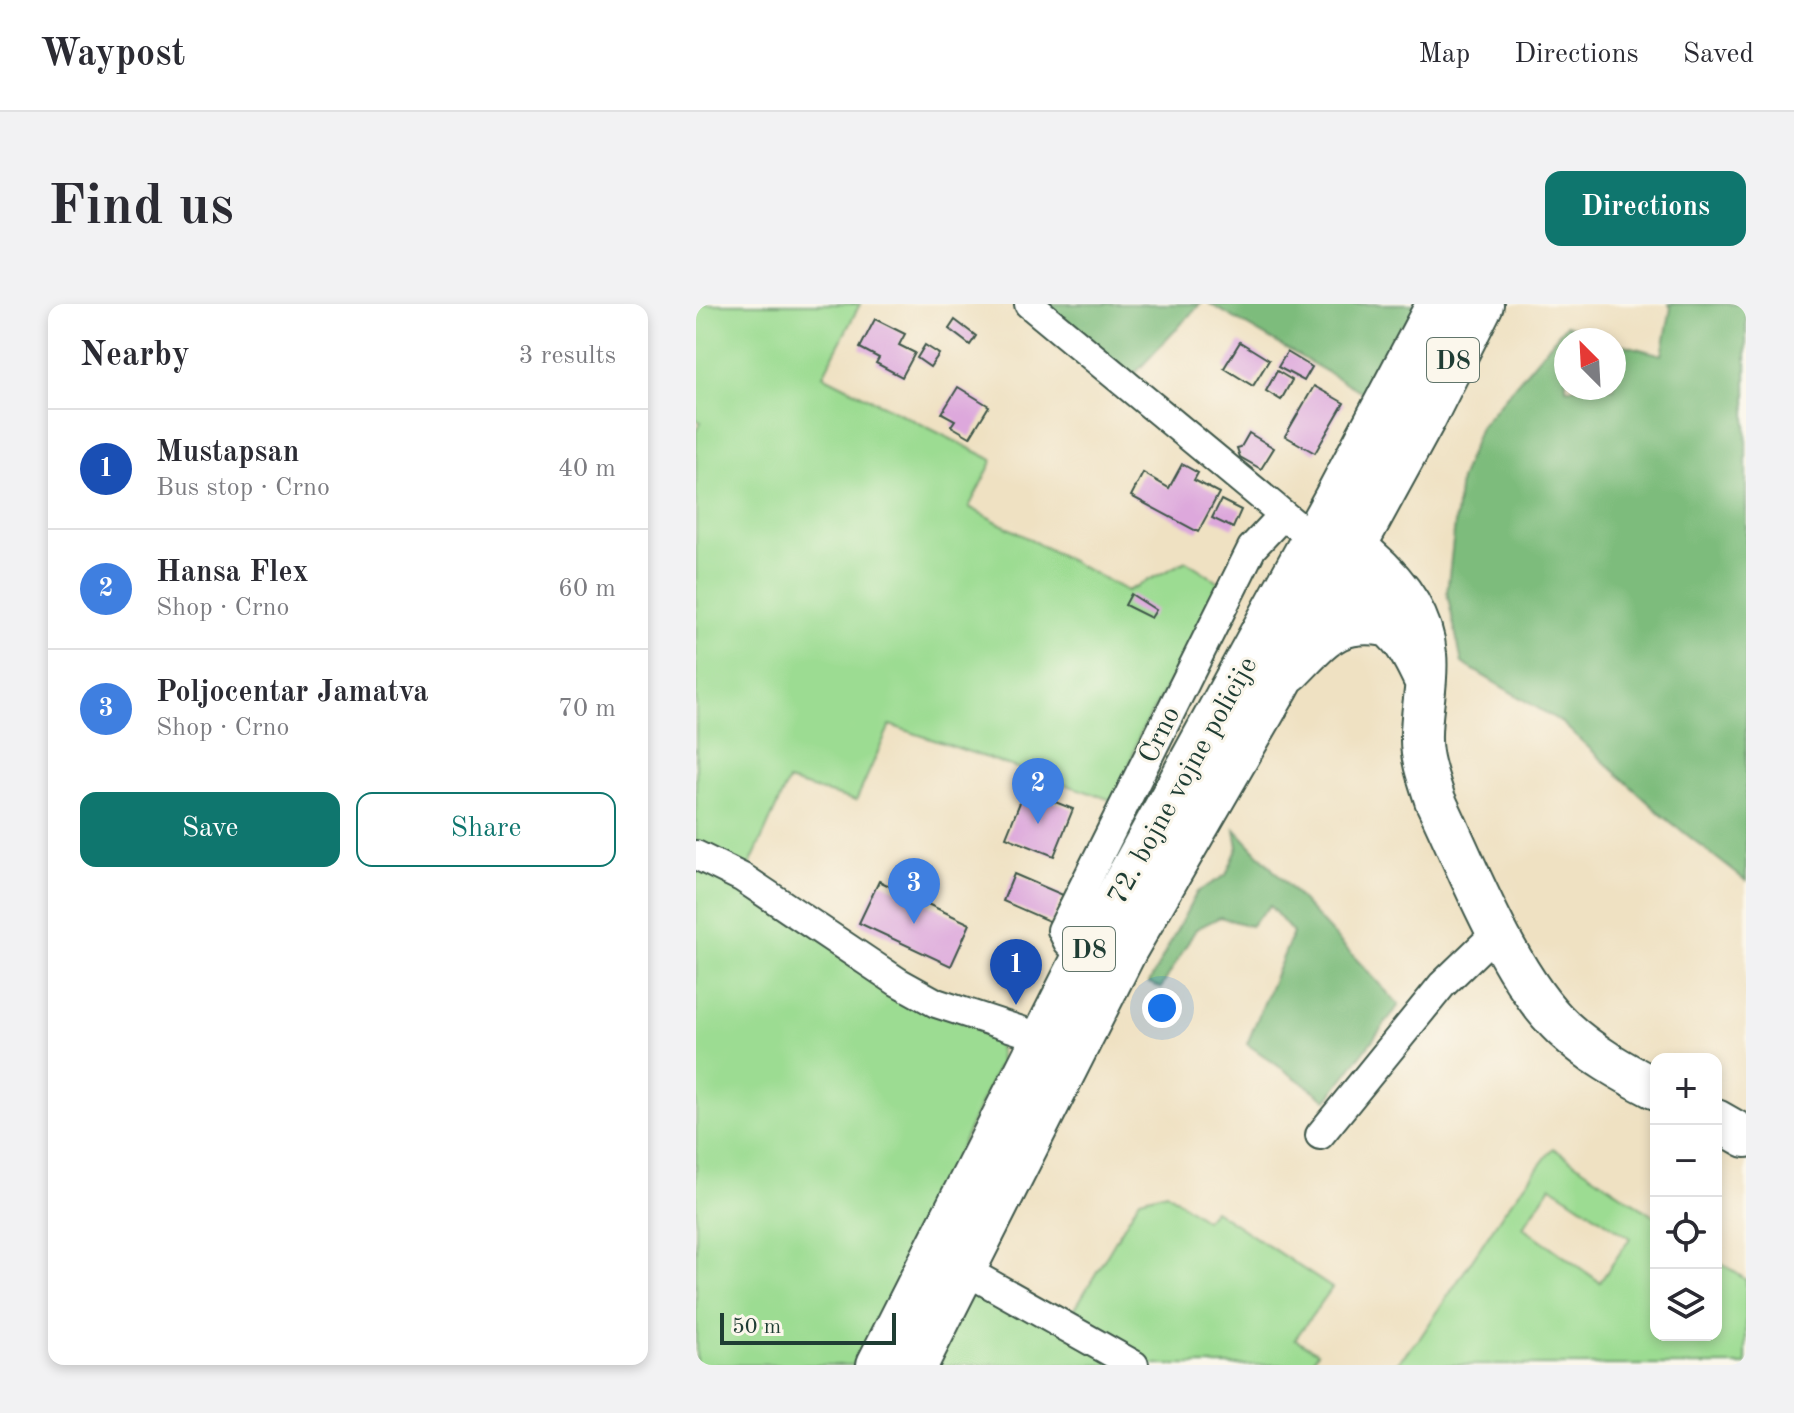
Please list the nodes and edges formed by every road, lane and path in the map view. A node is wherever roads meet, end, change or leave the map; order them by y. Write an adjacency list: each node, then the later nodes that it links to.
1 (1029, 304): 4 (street)
2 (1439, 304): 4 (main road, D8)
3 (1481, 304): 4 (main road, D8)
4 (1321, 544): 5 (street); 6 (street); 7 (main road, 72. bojne vojne policije / D8); 10 (main road, 72. bojne vojne policije / D8)
5 (1386, 626): 6 (street); 7 (street)
6 (1425, 682): 9 (street)
7 (1277, 686): 15 (main road, 72. bojne vojne policije / D8)
8 (696, 855): 10 (street)
9 (1498, 931): 11 (street); 13 (street)
10 (1043, 1038): 16 (main road, 72. bojne vojne policije / D8)
11 (1650, 1086)
12 (1722, 1123): 14 (street)
13 (1320, 1135)
14 (1746, 1137)
15 (963, 1269): 17 (main road, 72. bojne vojne policije / D8); 18 (street)
16 (879, 1365)
17 (915, 1365)
18 (1134, 1365)

